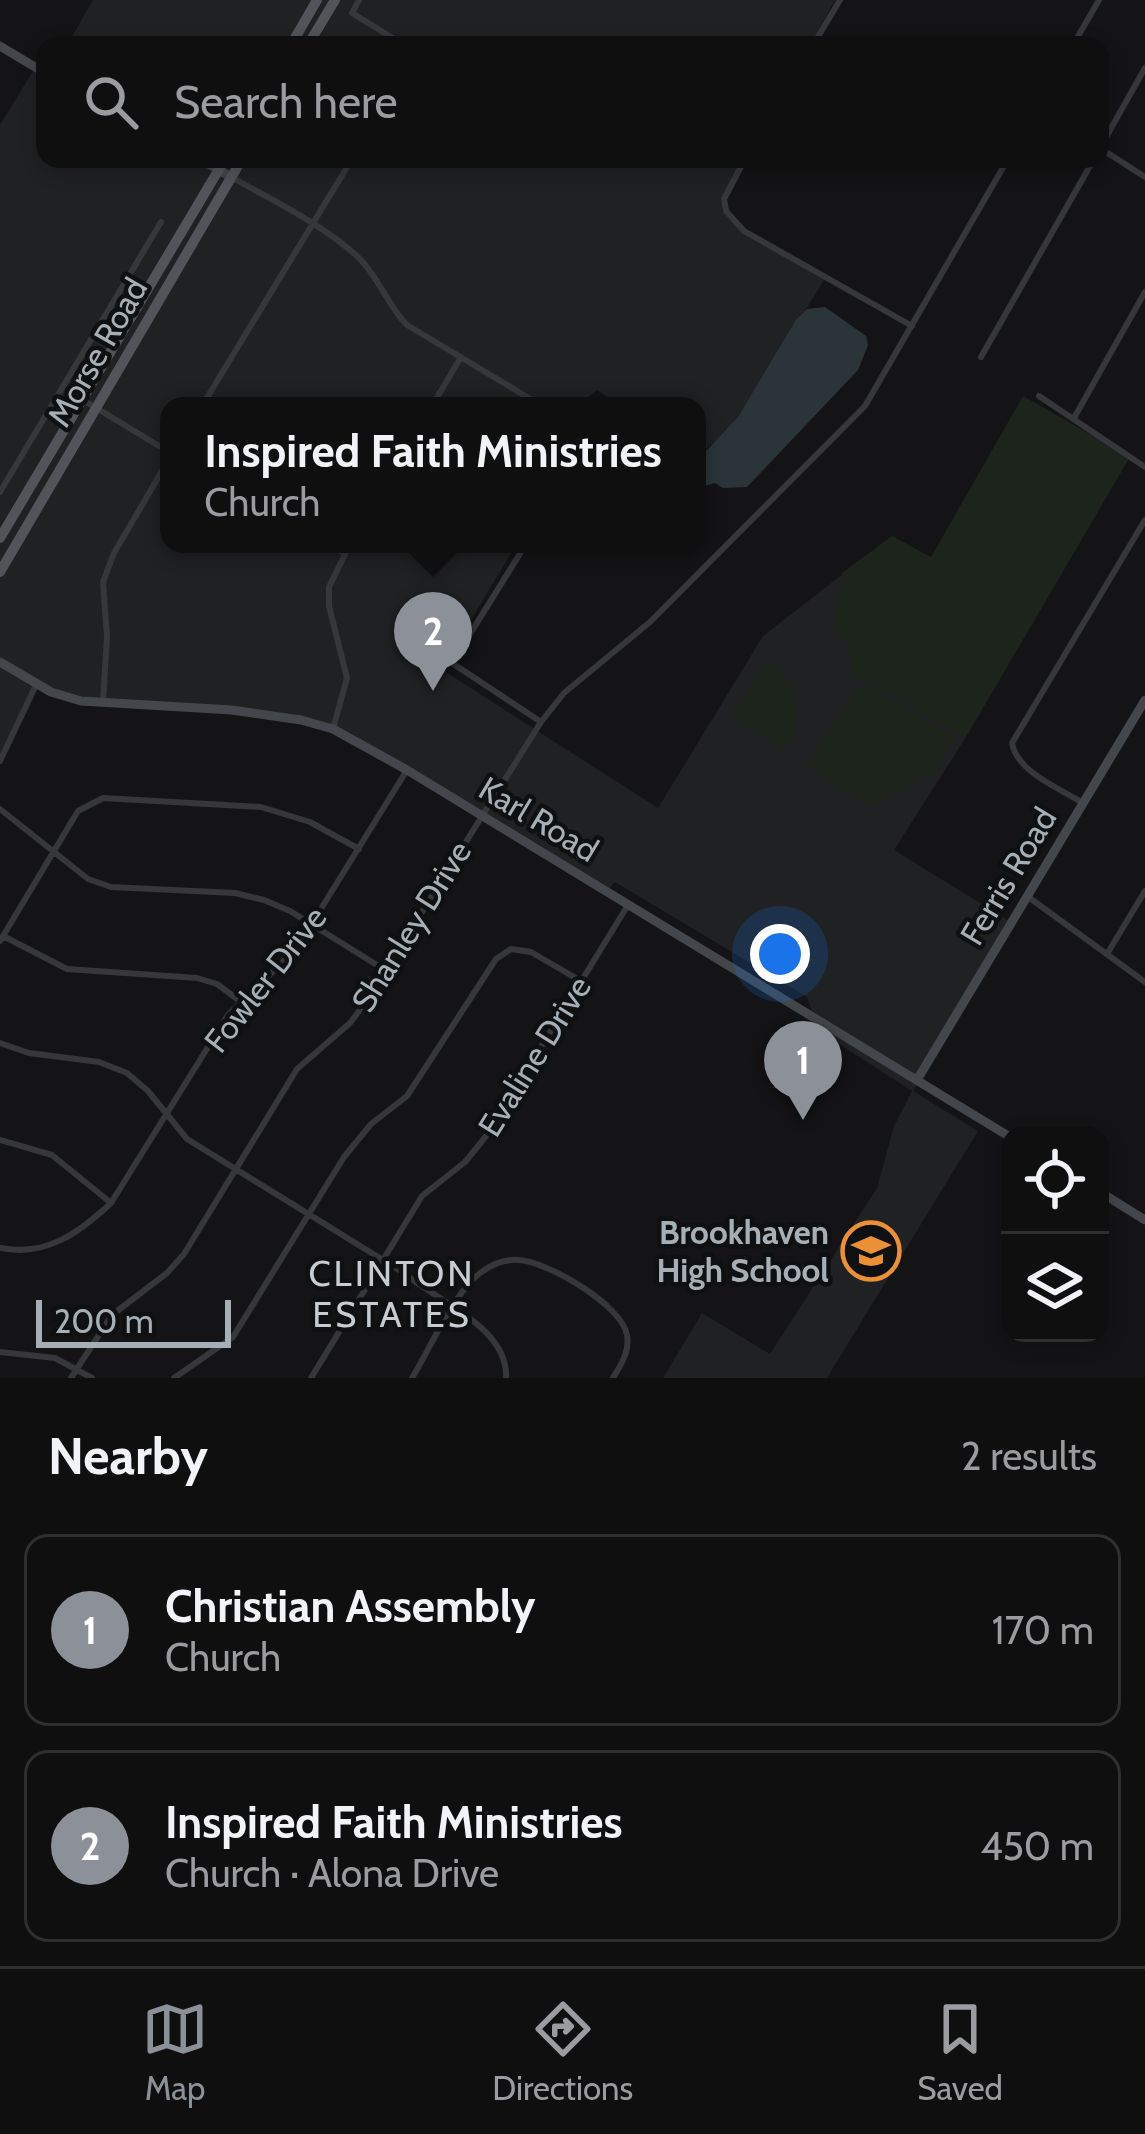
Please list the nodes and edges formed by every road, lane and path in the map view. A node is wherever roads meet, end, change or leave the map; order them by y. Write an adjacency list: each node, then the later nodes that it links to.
1 (317, 0): 6 (main road)
2 (335, 0): 7 (main road)
3 (359, 0): 8 (street)
4 (840, 0): 9 (street)
5 (1099, 0): 10 (street)
6 (296, 36)
7 (313, 36)
8 (389, 36)
9 (818, 36)
10 (1078, 36)
11 (0, 46): 12 (main road)
12 (36, 68)
13 (1145, 68): 14 (street)
14 (1109, 132)
15 (1109, 154): 21 (street)
16 (346, 168): 23 (street)
17 (740, 168): 25 (street)
18 (1003, 168): 25 (street, Shanley Drive)
19 (1089, 168): 27 (street)
20 (225, 169): 23 (street); 32 (main road, Morse Road); 33 (main road, Morse Road)
21 (1145, 177)
22 (161, 222): 38 (street)
23 (311, 224): 26 (street); 29 (street)
24 (1145, 292): 34 (street)
25 (912, 326): 49 (street, Shanley Drive)
26 (461, 357): 30 (street); 31 (street)
27 (981, 357)
28 (1039, 396): 34 (street)
29 (207, 397)
30 (437, 397)
31 (527, 397)
32 (83, 400): 33 (street); 40 (main road, Morse Road)
33 (96, 408): 35 (street); 43 (main road, Morse Road)
34 (1074, 418): 36 (street)
35 (160, 450)
36 (1145, 467)
37 (160, 472): 47 (street)
38 (0, 492)
39 (1145, 520): 53 (street)
40 (0, 538)
41 (520, 553): 49 (street)
42 (344, 554): 50 (street)
43 (0, 572)
44 (0, 662): 45 (main road, Karl Road)
45 (36, 685): 47 (main road, Karl Road); 51 (street)
46 (1145, 700): 48 (main road, Ferris Road)
47 (103, 704): 50 (main road, Karl Road)
48 (1141, 716): 53 (main road, Ferris Road)
49 (542, 722): 55 (street, Shanley Drive)
50 (333, 729): 52 (main road, Karl Road)
51 (0, 760)
52 (407, 770): 55 (main road, Karl Road); 56 (street, Fowler Drive)
53 (1083, 802): 59 (main road, Ferris Road)
54 (0, 809): 57 (street)
55 (481, 815): 60 (main road, Karl Road); 64 (street, Shanley Drive)
56 (359, 849): 57 (street); 61 (street, Fowler Drive)
57 (52, 854): 61 (street); 62 (street)
58 (1145, 891): 63 (street)
59 (1028, 896): 63 (street); 69 (main road, Ferris Road)
60 (628, 904): 65 (street, Evaline Drive); 69 (main road, Karl Road)
61 (312, 925): 64 (street); 67 (street, Fowler Drive)
62 (1, 938): 67 (street)
63 (1107, 954): 66 (street)
64 (386, 970): 73 (street, Shanley Drive)
65 (581, 981): 76 (street); 79 (street, Evaline Drive)
66 (1145, 982)
67 (240, 1000): 70 (street, Fowler Drive)
68 (0, 1042): 70 (street)
69 (916, 1080): 71 (main road, Karl Road)
70 (167, 1117): 73 (street); 75 (street, Fowler Drive)
71 (1001, 1132)
72 (0, 1140): 75 (street)
73 (235, 1170): 76 (street); 82 (street, Shanley Drive)
74 (1109, 1198): 77 (main road)
75 (111, 1203): 78 (street, Fowler Drive)
76 (309, 1215): 79 (street); 85 (street)
77 (1145, 1220)
78 (0, 1248)
79 (383, 1260): 80 (street); 86 (street, Evaline Drive)
80 (453, 1310): 87 (street); 88 (street); 89 (street)
81 (0, 1352): 82 (street)
82 (76, 1369): 83 (street, Shanley Drive); 84 (street)
83 (70, 1378)
84 (92, 1378)
85 (174, 1378)
86 (311, 1378)
87 (412, 1378)
88 (506, 1378)
89 (613, 1378)

